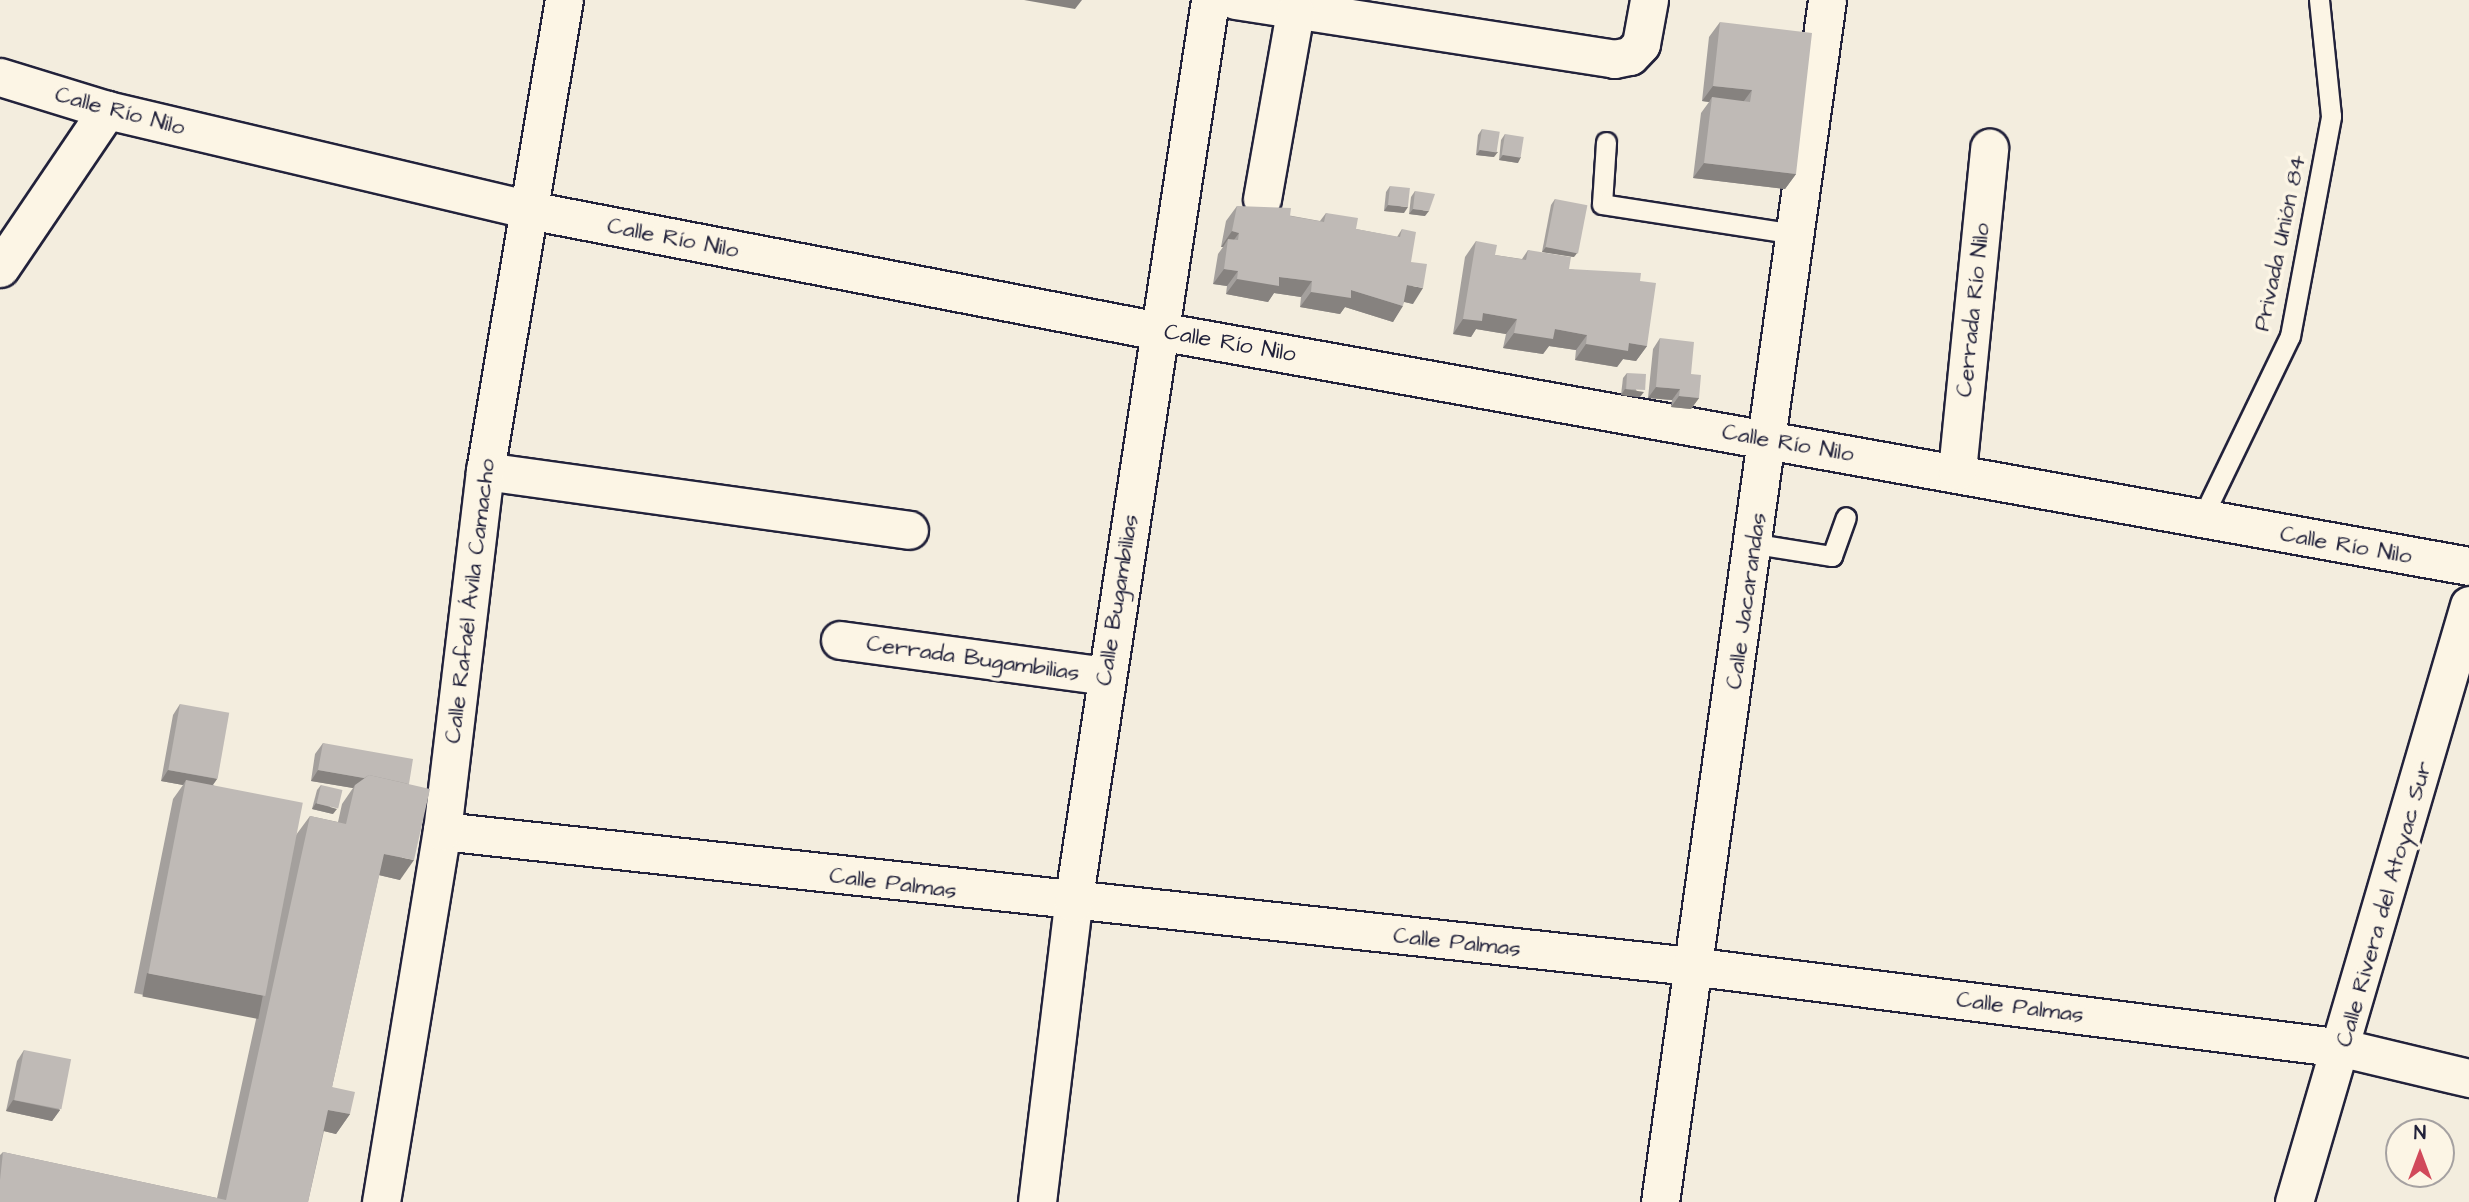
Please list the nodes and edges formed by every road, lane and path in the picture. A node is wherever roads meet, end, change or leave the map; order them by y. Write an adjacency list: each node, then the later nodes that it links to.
1 (564, 0): 14 (street, Calle Rafaél Ávila Camacho)
2 (1210, 0): 17 (street, Calle Bugambilias)
3 (1235, 0): 7 (street)
4 (1649, 0): 8 (street)
5 (1827, 0): 15 (street, Calle Jacarandas)
6 (2319, 0): 22 (lane, Privada Unión 84)
7 (1296, 12): 8 (street); 13 (street)
8 (1384, 13)
9 (0, 77): 10 (street, Calle Río Nilo)
10 (107, 110): 14 (street, Calle Río Nilo); 16 (street)
11 (1606, 142): 15 (lane)
12 (1989, 148): 20 (street, Cerrada Río Nilo)
13 (1262, 199)
14 (529, 210): 17 (street, Calle Río Nilo); 19 (street, Calle Rafaél Ávila Camacho)
15 (1795, 234): 18 (street, Calle Jacarandas)
16 (0, 268)
17 (1159, 331): 18 (street, Calle Río Nilo); 28 (street, Calle Bugambilias)
18 (1767, 440): 20 (street, Calle Río Nilo); 24 (street, Calle Jacarandas)
19 (485, 471): 23 (street); 29 (street, Calle Rafaél Ávila Camacho)
20 (1957, 471): 22 (street, Calle Río Nilo)
21 (1846, 517): 24 (lane)
22 (2201, 520): 25 (street, Calle Río Nilo)
23 (909, 530)
24 (1756, 544): 31 (street, Calle Jacarandas)
25 (2469, 566)
26 (2469, 605): 32 (street, Calle Rivera del Atoyac Sur)
27 (840, 640): 28 (street, Cerrada Bugambilias)
28 (1105, 676): 30 (street, Calle Bugambilias)
29 (442, 831): 30 (street, Calle Palmas); 34 (street, Calle Rafaél Ávila Camacho)
30 (1073, 904): 31 (street, Calle Palmas); 35 (street, Calle Bugambilias)
31 (1690, 966): 32 (street, Calle Palmas); 36 (street, Calle Jacarandas)
32 (2343, 1048): 33 (street, Calle Palmas); 37 (street, Calle Rivera del Atoyac Sur)
33 (2469, 1078)
34 (381, 1202)
35 (1037, 1202)
36 (1660, 1202)
37 (2294, 1202)

